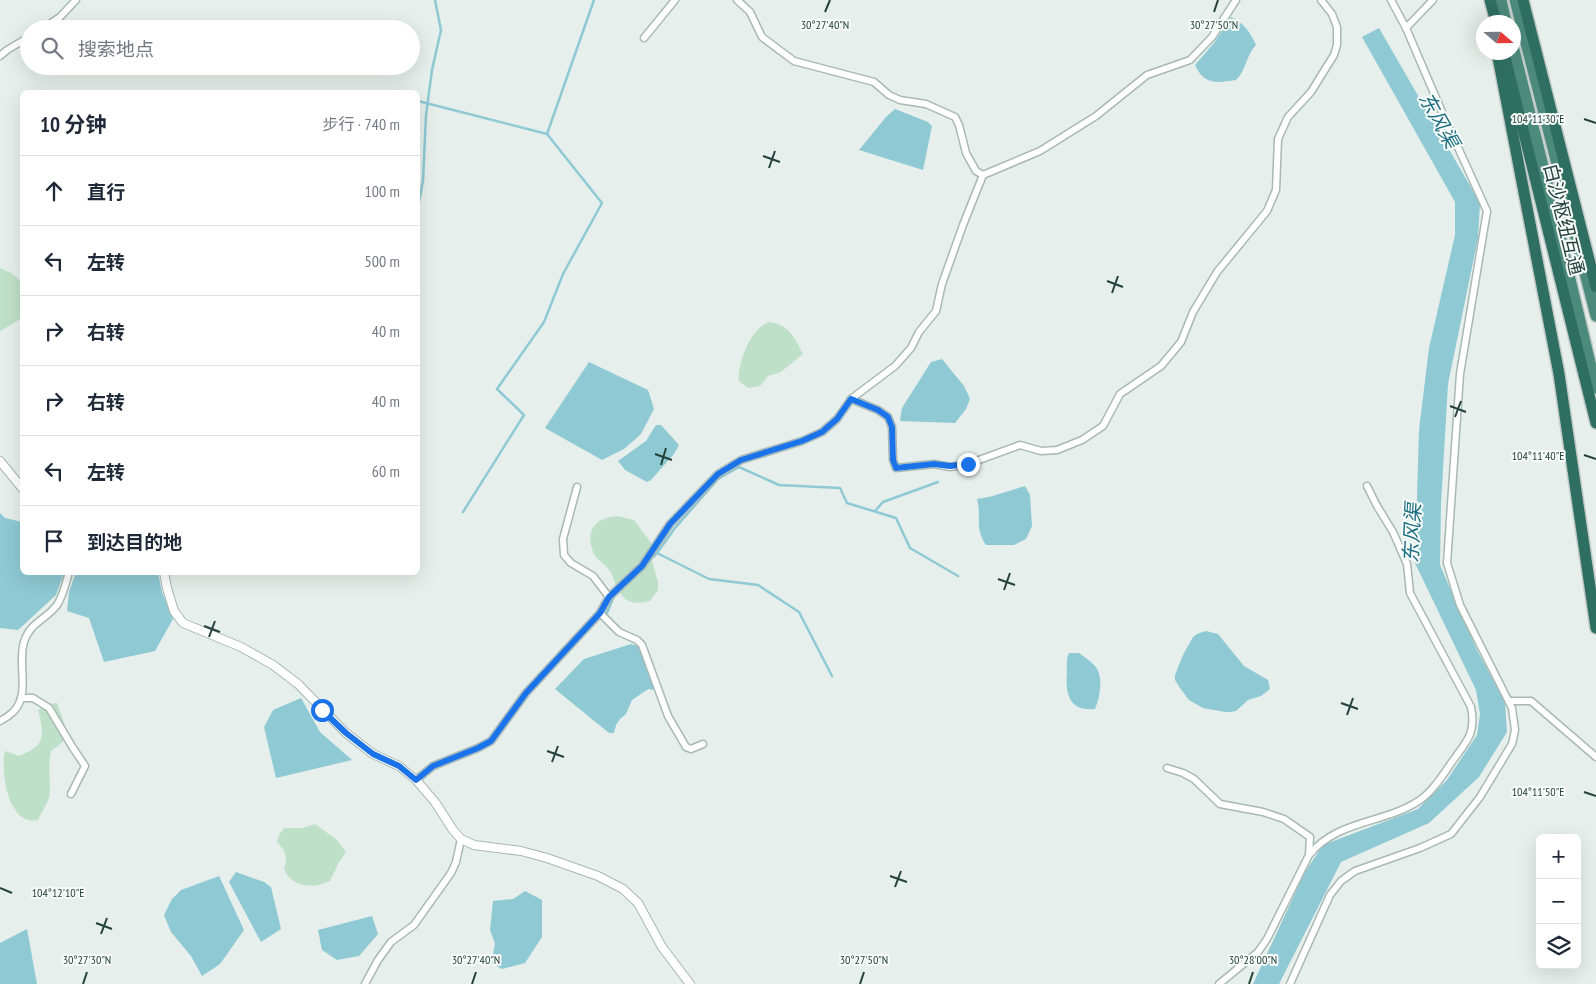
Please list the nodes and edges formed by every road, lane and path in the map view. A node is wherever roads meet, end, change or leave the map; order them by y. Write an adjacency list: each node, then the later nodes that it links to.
1 (76, 0): 16 (street)
2 (675, 0): 18 (street)
3 (737, 0): 24 (street)
4 (1236, 0): 24 (street)
5 (1321, 0): 28 (street)
6 (1392, 0): 17 (street)
7 (1433, 0): 17 (street)
8 (1486, 0): 13 (highway)
9 (1490, 0): 14 (highway)
10 (1501, 0): 15 (highway)
11 (1515, 0): 26 (highway)
12 (1523, 0): 25 (highway)
13 (1489, 15)
14 (1494, 15)
15 (1504, 15)
16 (54, 20)
17 (1406, 28): 40 (street)
18 (644, 38)
19 (20, 42): 20 (street)
20 (0, 56)
21 (1498, 60): 38 (highway)
22 (1506, 60): 29 (highway, 白沙枢纽互通)
23 (1516, 60): 27 (highway)
24 (983, 175): 28 (street)
25 (1596, 287)
26 (1596, 316)
27 (1596, 388)
28 (851, 399): 36 (street)
29 (1596, 422)
30 (0, 460): 31 (street)
31 (20, 485)
32 (1367, 486): 48 (street)
33 (577, 487): 36 (street)
34 (68, 575): 39 (street)
35 (165, 575): 45 (street)
36 (609, 597): 37 (street)
37 (600, 613): 42 (street); 45 (street)
38 (1596, 628)
39 (21, 698): 41 (street); 46 (street)
40 (1509, 701): 43 (street); 52 (street)
41 (0, 721)
42 (703, 744)
43 (1596, 757)
44 (1167, 768): 48 (street)
45 (416, 780): 47 (street)
46 (71, 794)
47 (461, 839): 49 (street); 50 (street)
48 (1309, 855): 51 (street)
49 (365, 984)
50 (690, 984)
51 (1219, 984)
52 (1290, 984)

